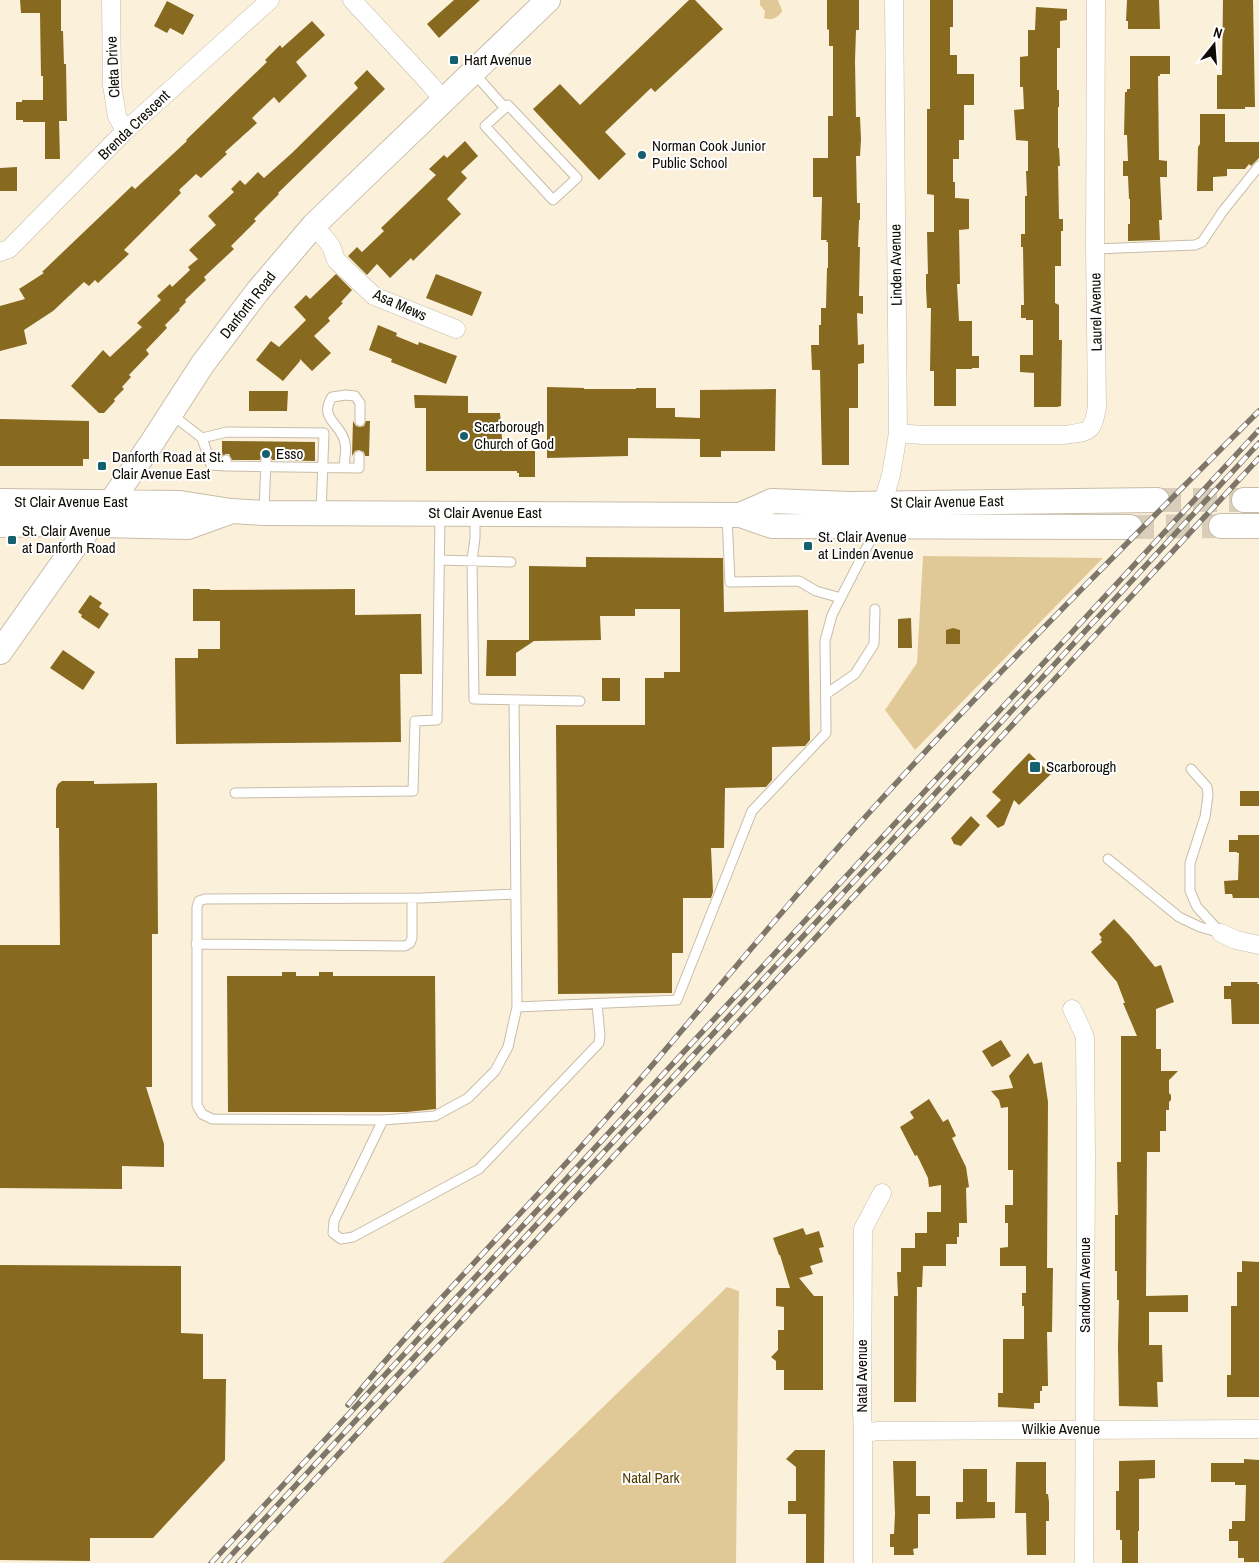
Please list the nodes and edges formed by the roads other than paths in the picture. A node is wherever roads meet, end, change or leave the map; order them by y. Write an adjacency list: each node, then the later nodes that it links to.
1 (111, 0): 10 (street, Cleta Drive)
2 (270, 0): 10 (street, Brenda Crescent)
3 (352, 0): 8 (street)
4 (548, 0): 7 (main road, Danforth Road)
5 (894, 0): 18 (street, Linden Avenue)
6 (1096, 0): 13 (street, Laurel Avenue)
7 (472, 72): 8 (main road, Danforth Road); 9 (lane)
8 (443, 100): 12 (main road, Danforth Road)
9 (506, 108): 9 (lane)
10 (125, 131): 14 (street, Brenda Crescent)
11 (1259, 166): 13 (lane)
12 (314, 225): 15 (street, Asa Mews); 16 (main road, Danforth Road)
13 (1095, 249): 18 (street, Laurel Avenue)
14 (0, 252)
15 (456, 329)
16 (171, 414): 19 (lane); 26 (main road, Danforth Road)
17 (360, 421): 23 (lane)
18 (898, 433): 27 (street, Linden Avenue)
19 (202, 438): 21 (lane); 22 (lane)
20 (359, 456): 23 (lane)
21 (266, 463): 22 (lane); 29 (lane)
22 (323, 467): 23 (lane); 30 (lane)
23 (344, 468)
24 (1157, 500): 27 (main road, St Clair Avenue East)
25 (0, 501): 26 (main road, St Clair Avenue East)
26 (111, 502): 28 (main road, St Clair Avenue East); 35 (main road, Danforth Road)
27 (883, 503): 33 (main road, St Clair Avenue East); 39 (street, Linden Avenue)
28 (231, 511): 29 (main road, St Clair Avenue East); 35 (main road, St Clair Avenue East)
29 (264, 512): 30 (main road, St Clair Avenue East)
30 (321, 512): 31 (main road, St Clair Avenue East)
31 (440, 513): 32 (main road, St Clair Avenue East); 40 (lane)
32 (474, 513): 33 (main road, St Clair Avenue East); 41 (lane)
33 (733, 515): 39 (main road, St Clair Avenue East); 43 (lane)
34 (0, 525): 35 (main road, St Clair Avenue East)
35 (92, 525): 45 (main road, Danforth Road)
36 (1221, 526): 37 (main road)
37 (1259, 526)
38 (1130, 527): 39 (main road, St Clair Avenue East)
39 (875, 528): 43 (lane)
40 (439, 560): 41 (lane); 50 (lane)
41 (472, 560): 42 (lane); 47 (lane)
42 (510, 562)
43 (841, 598): 46 (lane)
44 (875, 609): 46 (lane)
45 (0, 652)
46 (826, 694): 57 (lane)
47 (514, 700): 48 (lane); 52 (lane)
48 (580, 701)
49 (1191, 770): 54 (lane)
50 (235, 793)
51 (1108, 860): 54 (lane)
52 (516, 894): 53 (lane); 58 (lane)
53 (412, 898): 55 (lane); 55 (lane)
54 (1221, 933): 56 (street)
55 (196, 944): 60 (lane)
56 (1259, 944)
57 (597, 1004): 58 (lane); 60 (lane)
58 (517, 1007): 60 (lane)
59 (1072, 1009): 62 (street, Sandown Avenue)
60 (383, 1120)
61 (882, 1193): 64 (street, Natal Avenue)
62 (1084, 1429): 63 (street, Wilkie Avenue); 64 (street, Wilkie Avenue); 66 (street, Sandown Avenue)
63 (1259, 1429)
64 (863, 1433): 65 (street, Natal Avenue)
65 (862, 1563)
66 (1084, 1563)

